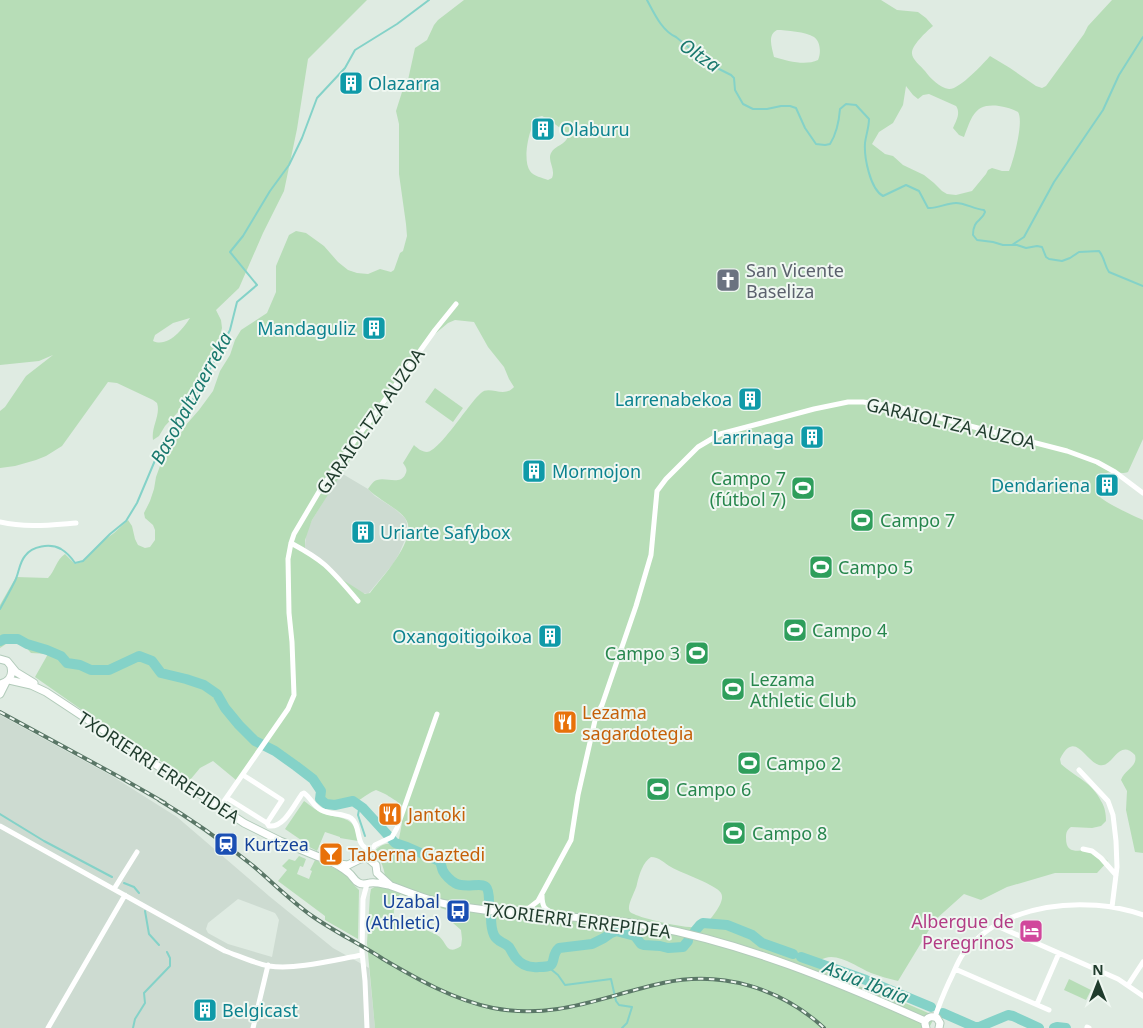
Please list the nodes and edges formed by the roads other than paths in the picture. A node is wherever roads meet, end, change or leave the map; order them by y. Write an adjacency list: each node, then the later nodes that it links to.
1 (456, 304): 5 (street, GARAIOLTZA AUZOA)
2 (1143, 493): 32 (street, GARAIOLTZA AUZOA)
3 (0, 522): 4 (street)
4 (76, 523)
5 (291, 543): 6 (street); 14 (street, GARAIOLTZA AUZOA)
6 (358, 600)
7 (0, 659): 8 (street, TXORIERRI ERREPIDEA)
8 (11, 667): 9 (street); 10 (street, TXORIERRI ERREPIDEA)
9 (5, 682): 10 (street, TXORIERRI ERREPIDEA); 11 (street)
10 (46, 692): 16 (street, TXORIERRI ERREPIDEA)
11 (0, 694)
12 (437, 714): 20 (street)
13 (1079, 770): 26 (street)
14 (242, 774): 15 (street, GARAIOLTZA AUZOA); 17 (street)
15 (227, 798): 16 (street, GARAIOLTZA AUZOA); 17 (street)
16 (220, 807): 23 (street, TXORIERRI ERREPIDEA)
17 (267, 824): 20 (street)
18 (0, 826): 29 (street)
19 (1083, 849): 26 (street)
20 (370, 851): 22 (street)
21 (136, 852): 29 (street)
22 (366, 858): 24 (street, TXORIERRI ERREPIDEA); 25 (street, TXORIERRI ERREPIDEA)
23 (330, 861): 24 (street, TXORIERRI ERREPIDEA); 27 (street, TXORIERRI ERREPIDEA)
24 (356, 861): 27 (street)
25 (377, 873): 28 (street); 30 (street, TXORIERRI ERREPIDEA)
26 (1116, 875): 33 (street)
27 (352, 876): 28 (street, TXORIERRI ERREPIDEA)
28 (366, 883): 30 (street, TXORIERRI ERREPIDEA); 42 (street)
29 (114, 889): 31 (street)
30 (396, 889): 34 (street, TXORIERRI ERREPIDEA)
31 (125, 895): 44 (street); 53 (street)
32 (539, 904): 34 (street); 35 (street); 37 (street)
33 (1112, 906): 36 (street); 38 (street)
34 (506, 912): 35 (street, TXORIERRI ERREPIDEA)
35 (537, 914): 37 (street, TXORIERRI ERREPIDEA)
36 (1143, 915)
37 (565, 916): 51 (street, TXORIERRI ERREPIDEA)
38 (1007, 920): 39 (street); 40 (street)
39 (997, 926): 40 (street); 45 (street)
40 (1008, 931): 41 (street)
41 (1059, 953): 46 (street); 48 (street)
42 (362, 955): 44 (street); 55 (street)
43 (1143, 962): 46 (street)
44 (268, 965): 54 (street)
45 (955, 969): 48 (street); 50 (street)
46 (1128, 985): 47 (street)
47 (1143, 996)
48 (1037, 1004): 49 (street)
49 (1049, 1010)
50 (934, 1017): 51 (street, TXORIERRI ERREPIDEA); 52 (street)
51 (926, 1024)
52 (941, 1027)
53 (48, 1028)
54 (253, 1028)
55 (367, 1028)

